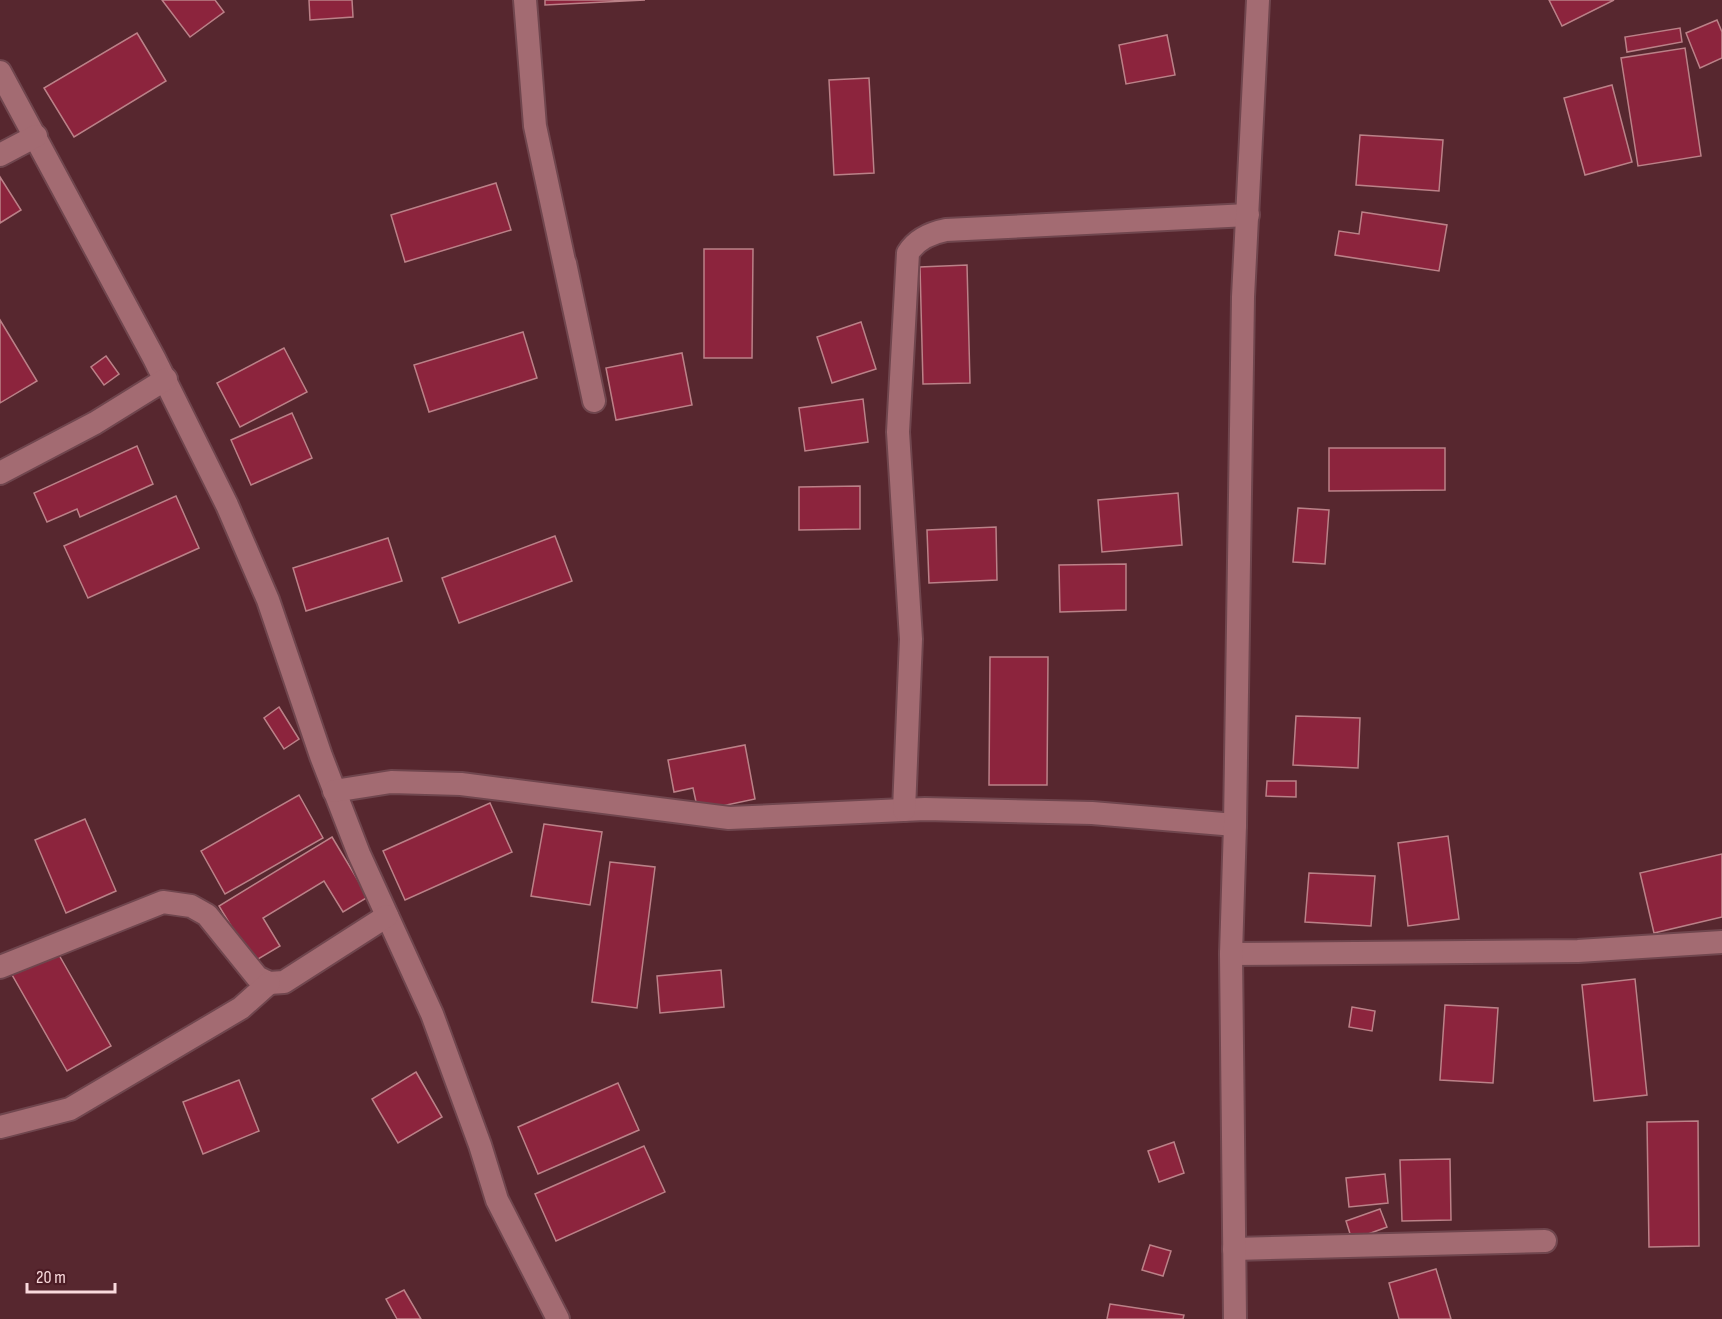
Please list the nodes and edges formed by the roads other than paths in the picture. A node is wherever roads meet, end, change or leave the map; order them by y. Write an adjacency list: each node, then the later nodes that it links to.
1 (525, 0): 10 (street)
2 (1258, 0): 6 (street)
3 (0, 72): 4 (street)
4 (36, 136): 5 (street); 9 (street)
5 (0, 155)
6 (1248, 215): 13 (street); 14 (street)
7 (565, 263): 10 (street)
8 (584, 332): 10 (street)
9 (166, 379): 11 (street); 12 (street)
10 (594, 401)
11 (0, 473)
12 (334, 792): 13 (street); 15 (street)
13 (904, 810): 14 (street)
14 (1235, 825): 17 (street)
15 (387, 916): 19 (street); 23 (street)
16 (1722, 942): 17 (street)
17 (1231, 954): 22 (street)
18 (0, 967): 19 (street)
19 (269, 983): 20 (street)
20 (0, 1127)
21 (1545, 1241): 22 (street)
22 (1234, 1249): 24 (street)
23 (558, 1319)
24 (1234, 1319)

